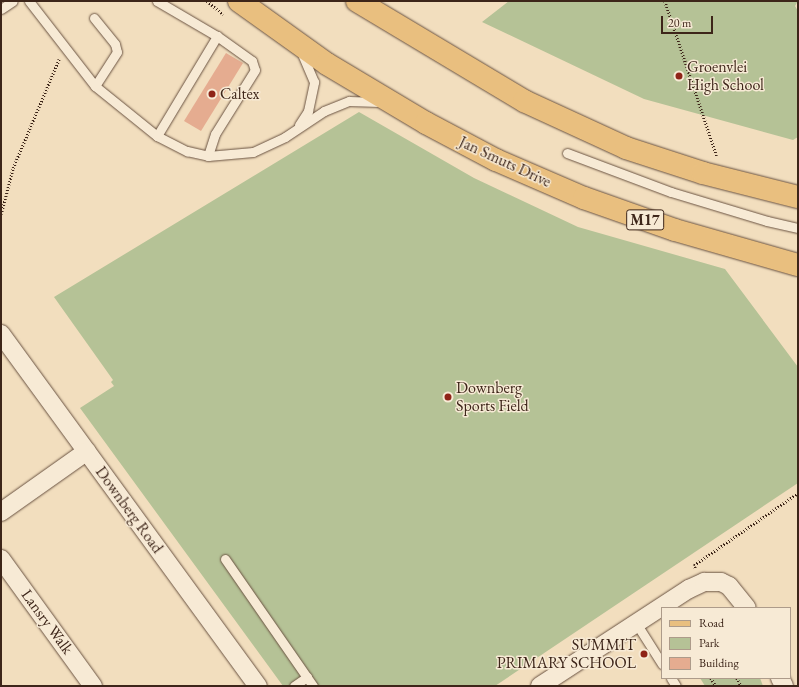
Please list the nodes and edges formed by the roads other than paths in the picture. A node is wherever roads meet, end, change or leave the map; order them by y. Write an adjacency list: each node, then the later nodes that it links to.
1 (12, 1): 6 (lane)
2 (29, 1): 10 (lane)
3 (157, 1): 8 (lane)
4 (239, 1): 9 (main road, Jan Smuts Drive / M17)
5 (357, 1): 16 (main road)
6 (1, 9)
7 (94, 18): 10 (lane)
8 (217, 36): 13 (lane); 15 (lane)
9 (295, 42): 11 (main road, Jan Smuts Drive / M17); 12 (lane)
10 (95, 86): 13 (lane)
11 (391, 102): 12 (lane); 18 (main road, Jan Smuts Drive / M17)
12 (297, 128): 15 (lane)
13 (157, 136): 15 (lane)
14 (567, 153): 17 (lane)
15 (208, 156)
16 (798, 197)
17 (798, 228)
18 (798, 265)
19 (1, 334): 20 (street, Downberg Road)
20 (87, 451): 21 (street); 31 (street, Downberg Road)
21 (1, 512)
22 (1, 559): 30 (street, Lansry Walk)
23 (226, 559): 29 (lane)
24 (661, 607): 26 (street)
25 (661, 607): 27 (street)
26 (746, 607)
27 (636, 623): 28 (lane); 34 (street)
28 (661, 662)
29 (306, 676): 32 (lane); 33 (lane)
30 (93, 686)
31 (258, 686)
32 (294, 686)
33 (313, 686)
34 (540, 686)

